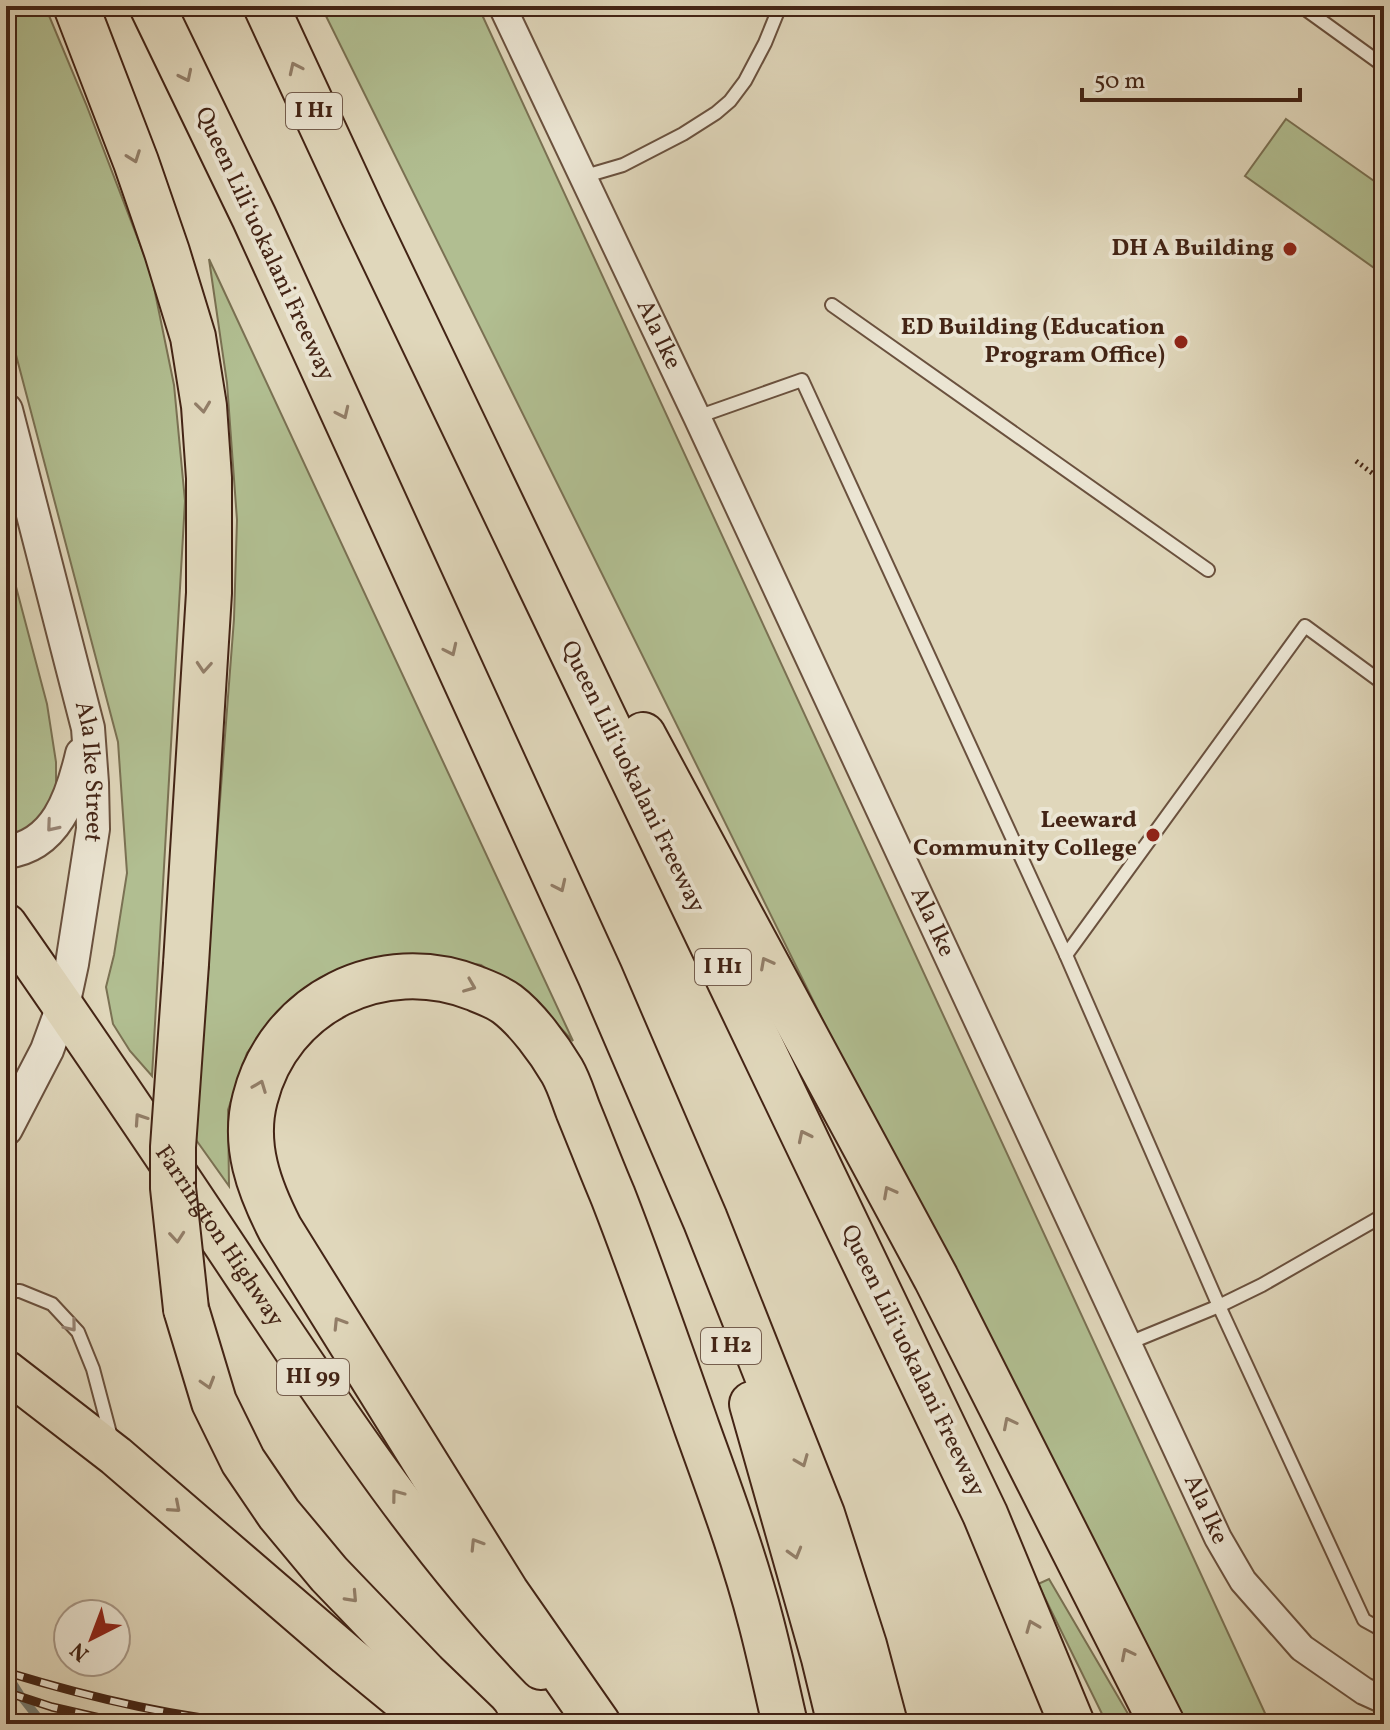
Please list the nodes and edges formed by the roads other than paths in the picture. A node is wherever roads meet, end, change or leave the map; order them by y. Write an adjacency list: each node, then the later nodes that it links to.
1 (76, 6): 32 (highway, one-way to 32, bridge)
2 (152, 6): 20 (highway, Queen Liliʻuokalani Freeway, one-way to 20)
3 (266, 6): 10 (highway, Queen Liliʻuokalani Freeway / I H1, one-way to 3)
4 (502, 6): 9 (street, Ala Ike)
5 (780, 6): 9 (lane)
6 (1301, 6): 7 (lane)
7 (1315, 10): 8 (lane)
8 (1384, 66)
9 (582, 177): 13 (street, Ala Ike)
10 (363, 215): 37 (highway, Queen Liliʻuokalani Freeway / I H1, one-way to 10); 38 (highway, one-way to 10)
11 (832, 305): 14 (lane)
12 (6, 410): 16 (street, Ala Ike Street)
13 (697, 417): 19 (lane); 26 (street, Ala Ike)
14 (1208, 570)
15 (1384, 684): 19 (lane)
16 (88, 728): 17 (street, one-way to 17); 21 (street, Ala Ike Street)
17 (6, 852)
18 (6, 924): 21 (main road, Farrington Highway / HI 99)
19 (1066, 955): 25 (lane)
20 (600, 975): 35 (highway, I H2, one-way to 35); 36 (highway, Queen Liliʻuokalani Freeway, one-way to 36)
21 (63, 1006): 22 (street, Ala Ike Street); 33 (main road, Farrington Highway / HI 99, one-way to 21)
22 (6, 1129)
23 (1384, 1215): 25 (lane)
24 (6, 1291): 28 (lane, one-way to 28)
25 (1219, 1306): 26 (lane); 29 (lane)
26 (1129, 1343): 30 (street, Ala Ike)
27 (6, 1371): 28 (main road)
28 (116, 1456): 31 (main road, one-way to 31)
29 (1384, 1631)
30 (1384, 1700)
31 (431, 1724)
32 (477, 1724)
33 (596, 1724): 34 (highway, one-way to 34)
34 (785, 1724)
35 (840, 1724)
36 (885, 1724)
37 (1072, 1724)
38 (1162, 1724)

